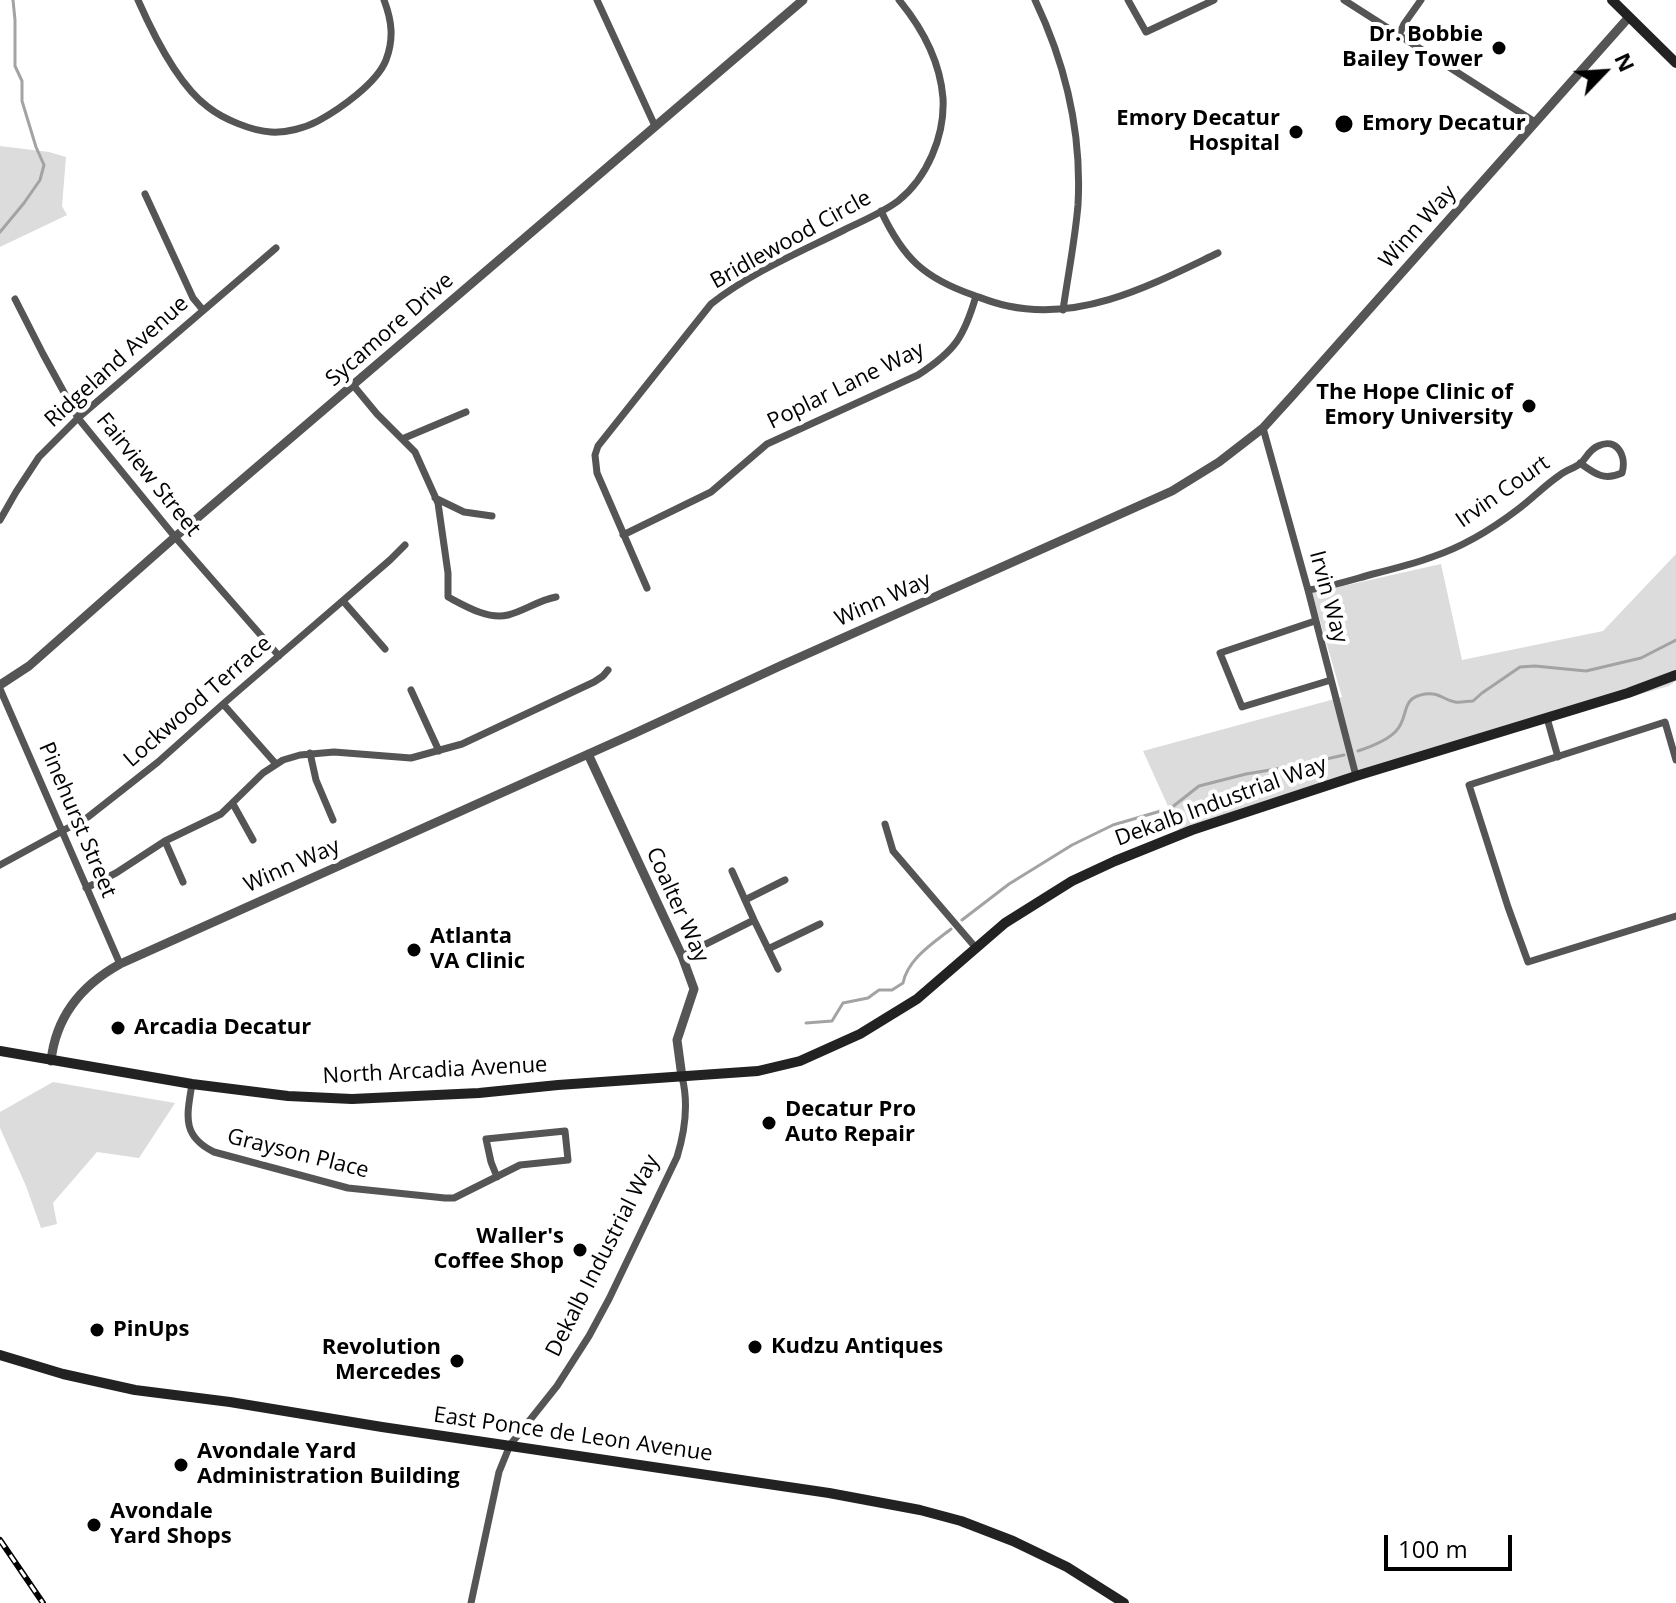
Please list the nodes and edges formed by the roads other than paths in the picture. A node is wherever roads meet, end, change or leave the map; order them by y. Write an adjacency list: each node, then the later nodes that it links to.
1 (138, 0): 2 (street)
2 (384, 0)
3 (597, 0): 17 (street)
4 (803, 0): 17 (street, Sycamore Drive)
5 (899, 0): 19 (street, Bridlewood Circle)
6 (1035, 0): 25 (street)
7 (1128, 0): 8 (street)
8 (1214, 0)
9 (1344, 0): 12 (street)
10 (1421, 0): 14 (street)
11 (1612, 0): 13 (main road)
12 (1354, 3): 14 (street)
13 (1629, 17): 15 (main road); 16 (street, Winn Way)
14 (1399, 35): 16 (street)
15 (1676, 63)
16 (1535, 122): 29 (street, Winn Way)
17 (655, 126): 26 (street, Sycamore Drive)
18 (145, 194): 24 (street)
19 (881, 211): 22 (street); 35 (street, Bridlewood Circle)
20 (276, 248): 24 (street, Ridgeland Avenue)
21 (1218, 253): 25 (street)
22 (976, 296): 25 (street); 35 (street, Poplar Lane Way)
23 (15, 299): 28 (street, Fairview Street)
24 (203, 310): 28 (street, Ridgeland Avenue)
25 (1063, 310)
26 (353, 385): 30 (street); 36 (street, Sycamore Drive)
27 (466, 412): 30 (street)
28 (78, 418): 34 (street, Ridgeland Avenue); 36 (street, Fairview Street)
29 (1263, 428): 39 (street, Irvin Way); 54 (street, Winn Way)
30 (402, 439): 32 (street)
31 (1580, 463): 31 (street, Irvin Court); 39 (street, Irvin Court)
32 (435, 498): 33 (street); 40 (street)
33 (492, 516)
34 (0, 520)
35 (623, 535): 38 (street, Bridlewood Circle)
36 (175, 537): 44 (street, Fairview Street); 48 (street, Sycamore Drive)
37 (405, 545): 41 (street, Lockwood Terrace)
38 (647, 588)
39 (1308, 590): 42 (street, Irvin Way)
40 (556, 597)
41 (343, 601): 43 (street); 44 (street, Lockwood Terrace)
42 (1315, 621): 47 (street, Irvin Way); 47 (street)
43 (385, 649)
44 (279, 656): 50 (street, Lockwood Terrace)
45 (608, 670): 52 (street)
46 (1676, 675): 51 (main road, Dekalb Industrial Way)
47 (1331, 680): 58 (street, Irvin Way)
48 (0, 687): 62 (street, Pinehurst Street)
49 (411, 690): 52 (street)
50 (223, 704): 57 (street); 62 (street, Lockwood Terrace)
51 (1547, 718): 55 (street); 58 (main road, Dekalb Industrial Way)
52 (439, 751): 53 (street)
53 (310, 753): 57 (street); 60 (street)
54 (588, 754): 76 (street, Coalter Way); 77 (street, Winn Way)
55 (1558, 757): 56 (street); 71 (street)
56 (1676, 760)
57 (276, 764): 59 (street)
58 (1356, 776): 74 (main road, Dekalb Industrial Way)
59 (233, 804): 63 (street); 64 (street)
60 (333, 820)
61 (885, 824): 74 (street)
62 (63, 832): 65 (street, Lockwood Terrace); 69 (street, Pinehurst Street)
63 (253, 840)
64 (165, 841): 68 (street); 69 (street)
65 (0, 865)
66 (732, 871): 70 (street)
67 (785, 880): 70 (street)
68 (183, 882)
69 (86, 888): 77 (street, Pinehurst Street)
70 (745, 900): 72 (street)
71 (1676, 916)
72 (754, 920): 75 (street); 76 (street)
73 (820, 924): 75 (street)
74 (976, 948): 81 (main road, Dekalb Industrial Way)
75 (768, 949): 78 (street)
76 (682, 956): 81 (street, Coalter Way)
77 (120, 964): 80 (street, Winn Way)
78 (778, 969)
79 (0, 1051): 80 (main road, North Arcadia Avenue)
80 (51, 1061): 82 (main road, North Arcadia Avenue)
81 (682, 1077): 82 (main road, North Arcadia Avenue); 85 (street, Dekalb Industrial Way)
82 (192, 1084): 83 (street, Grayson Place)
83 (497, 1177): 83 (street, Grayson Place)
84 (0, 1355): 85 (main road, East Ponce de Leon Avenue)
85 (510, 1445): 86 (street, Dekalb Industrial Way); 87 (main road, East Ponce de Leon Avenue)
86 (471, 1603)
87 (1124, 1603)

